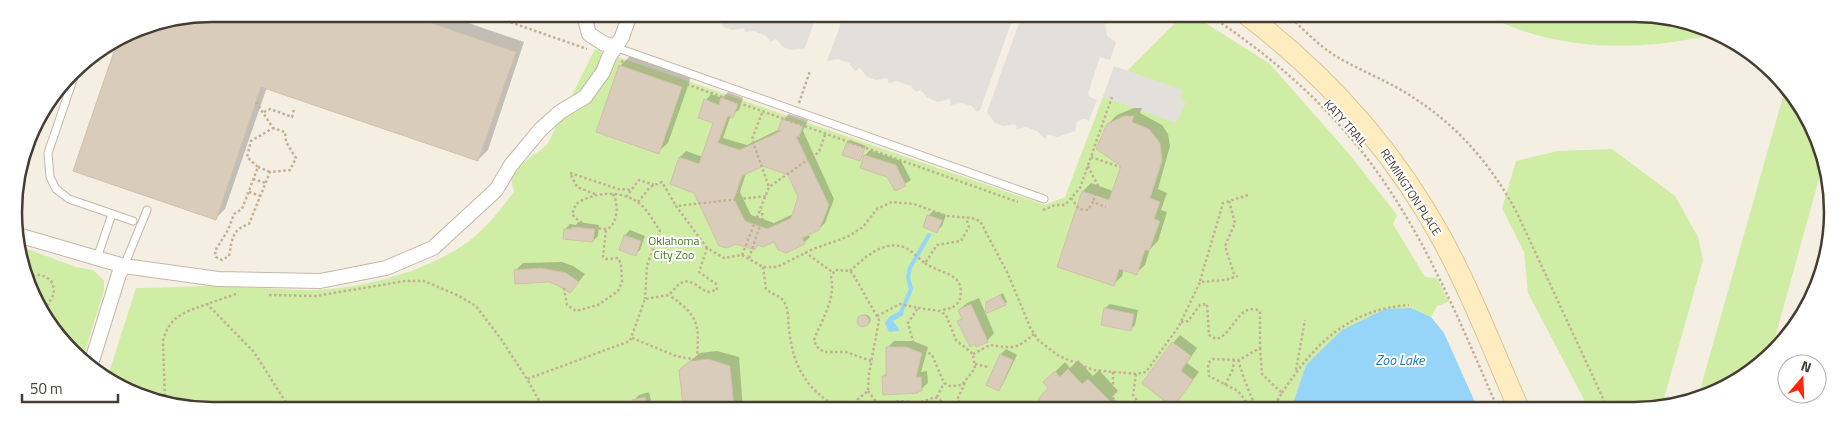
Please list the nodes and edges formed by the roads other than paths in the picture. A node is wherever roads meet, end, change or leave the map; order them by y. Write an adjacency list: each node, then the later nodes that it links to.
1 (586, 22): 4 (street)
2 (628, 22): 4 (street)
3 (1255, 22): 14 (main road, REMINGTON PLACE)
4 (615, 47): 6 (lane); 12 (street)
5 (71, 86): 8 (lane)
6 (1044, 199)
7 (147, 210): 12 (lane)
8 (112, 214): 9 (lane); 11 (lane)
9 (133, 221)
10 (24, 237): 11 (street)
11 (97, 258): 12 (street)
12 (124, 266): 13 (street)
13 (93, 359)
14 (1516, 402)

